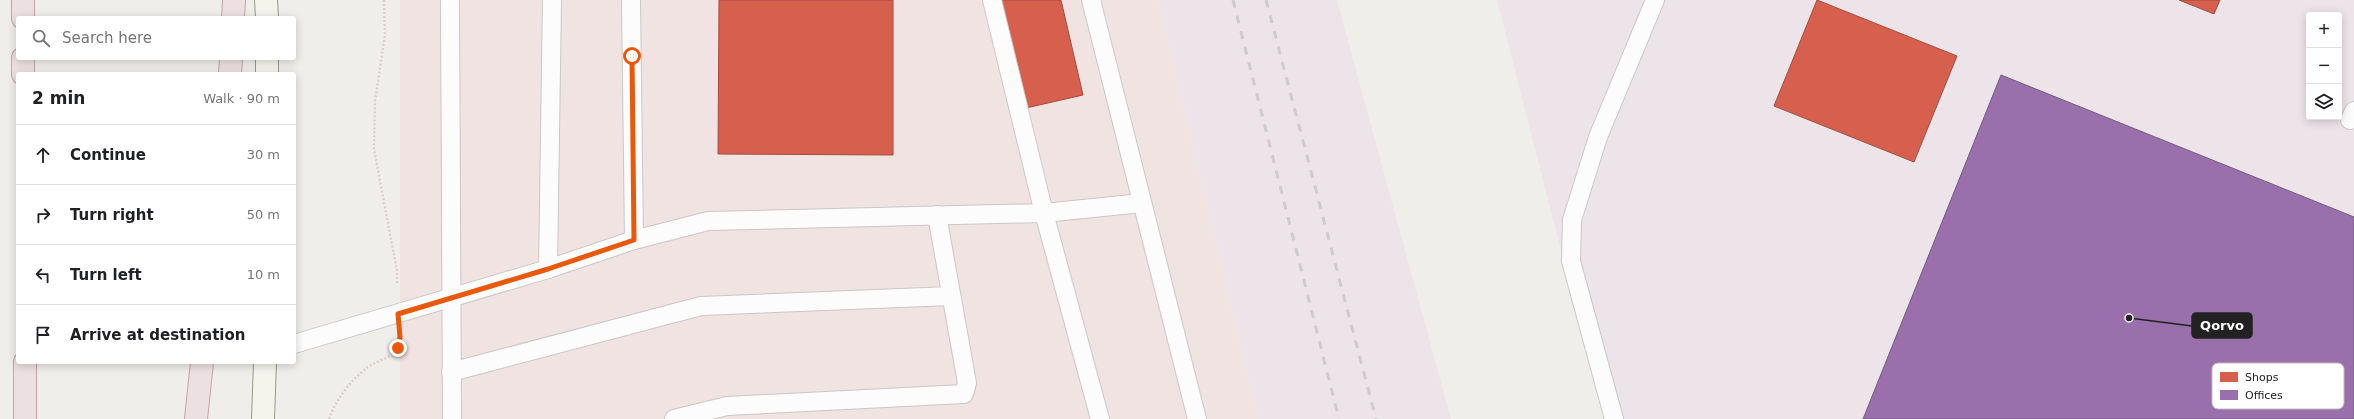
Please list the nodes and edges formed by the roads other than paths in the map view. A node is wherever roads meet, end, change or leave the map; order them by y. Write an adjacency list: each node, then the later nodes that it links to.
1 (23, 0): 10 (highway)
2 (234, 0): 11 (highway)
3 (266, 0): 12 (main road)
4 (450, 0): 25 (lane)
5 (552, 0): 23 (lane)
6 (632, 0): 22 (lane)
7 (992, 0): 20 (lane)
8 (1091, 0): 19 (lane)
9 (1655, 0): 38 (lane)
10 (23, 16)
11 (233, 16)
12 (266, 16)
13 (23, 60): 16 (highway)
14 (231, 60): 17 (highway)
15 (267, 60): 18 (main road)
16 (23, 72)
17 (230, 72)
18 (267, 72)
19 (1142, 203): 20 (lane); 37 (lane)
20 (1044, 213): 21 (lane); 36 (lane)
21 (937, 215): 22 (lane); 24 (lane)
22 (634, 240): 23 (lane)
23 (548, 269): 25 (lane)
24 (951, 296): 30 (lane); 35 (lane)
25 (450, 298): 26 (lane); 30 (lane)
26 (296, 343)
27 (25, 364): 31 (highway)
28 (202, 364): 32 (highway)
29 (265, 364): 33 (main road)
30 (451, 372): 34 (lane)
31 (25, 419)
32 (196, 419)
33 (263, 419)
34 (452, 419)
35 (674, 419)
36 (1100, 419)
37 (1197, 419)
38 (1614, 419)

